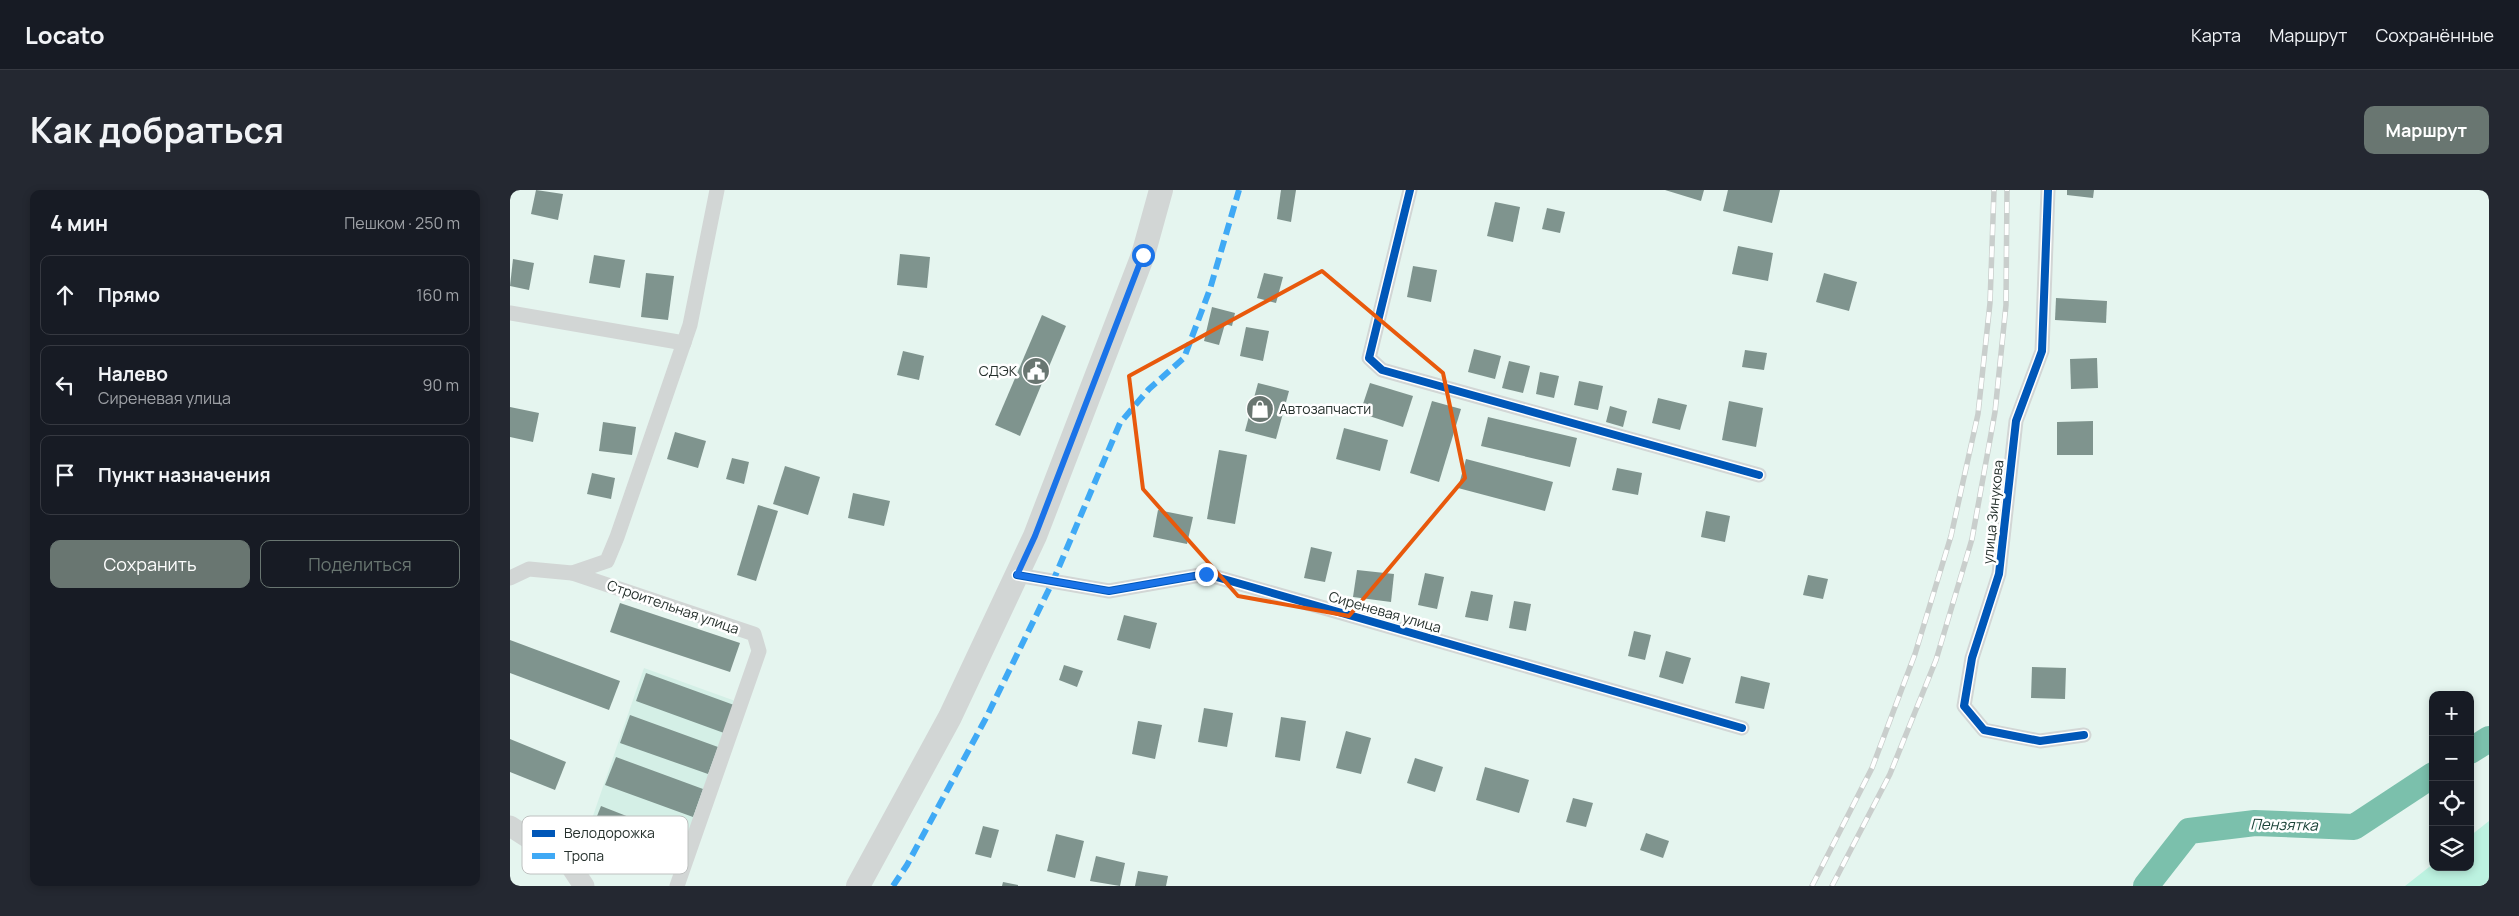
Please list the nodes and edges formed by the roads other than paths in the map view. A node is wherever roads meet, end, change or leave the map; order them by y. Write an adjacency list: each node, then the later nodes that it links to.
1 (717, 190): 6 (street)
2 (1161, 190): 9 (main road)
3 (1410, 190): 7 (street)
4 (2048, 190): 12 (street, улица Зинукова)
5 (510, 313): 6 (street)
6 (684, 343): 8 (street)
7 (1759, 475)
8 (572, 573): 10 (street, Строительная улица); 15 (street, Строительная улица)
9 (1017, 575): 11 (street, Сиреневая улица); 20 (main road)
10 (510, 578)
11 (1742, 728)
12 (2084, 735)
13 (510, 826): 14 (street)
14 (522, 834)
15 (688, 852)
16 (576, 874): 18 (street)
17 (680, 874): 19 (street, Строительная улица)
18 (584, 886)
19 (676, 886)
20 (858, 886)

